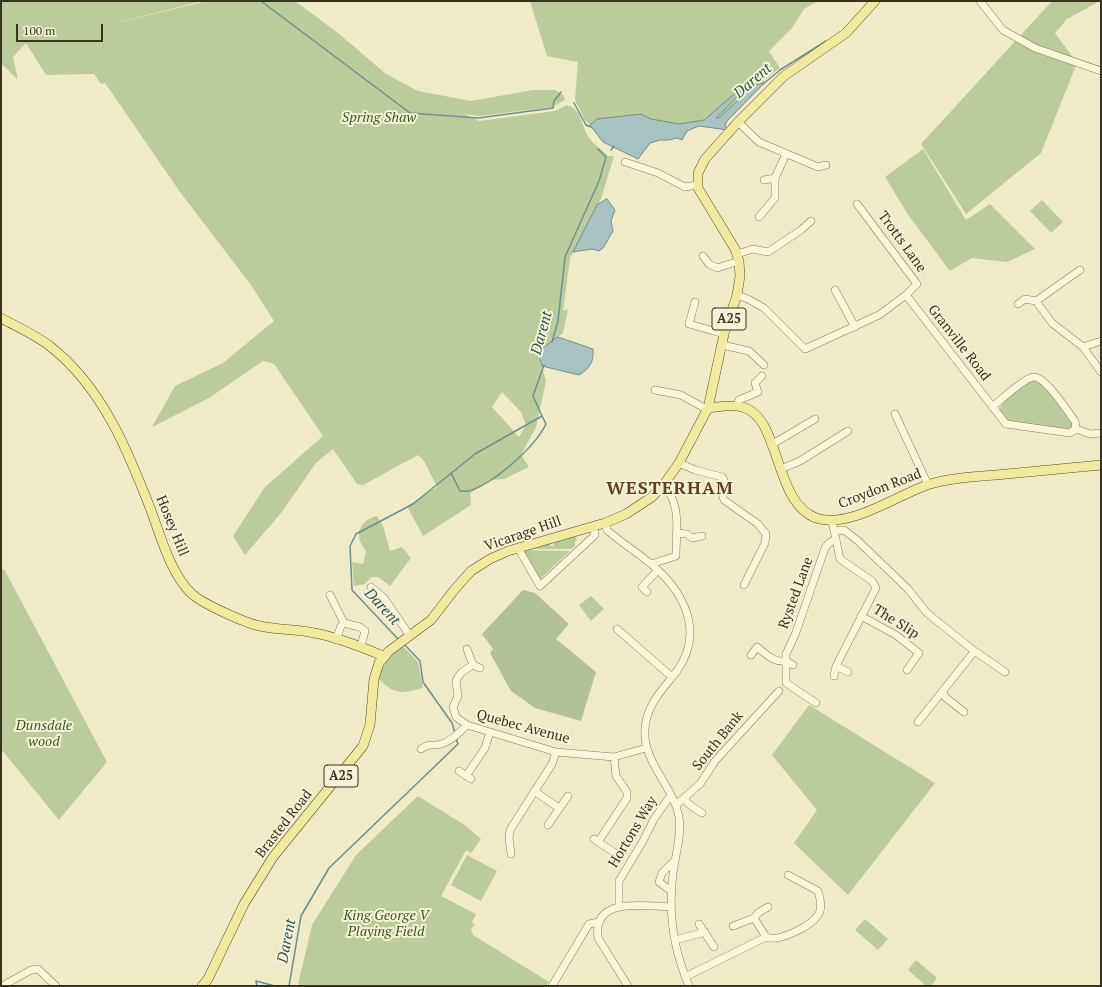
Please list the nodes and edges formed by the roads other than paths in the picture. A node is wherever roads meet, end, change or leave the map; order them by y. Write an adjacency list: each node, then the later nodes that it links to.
1 (875, 1): 4 (main road)
2 (980, 1): 3 (street)
3 (1101, 71)
4 (738, 122): 5 (street); 10 (main road)
5 (786, 154): 7 (street); 8 (street)
6 (625, 162): 10 (street)
7 (826, 165)
8 (775, 178): 9 (street); 12 (street)
9 (764, 180)
10 (698, 185): 15 (main road, A25)
11 (857, 204): 19 (street, Trotts Lane)
12 (759, 217)
13 (811, 221): 15 (street)
14 (703, 256): 15 (street)
15 (738, 258): 18 (main road, A25)
16 (1080, 270): 20 (street)
17 (835, 290): 24 (street)
18 (736, 295): 24 (street); 25 (main road, A25)
19 (906, 295): 24 (street); 34 (street, Granville Road)
20 (1036, 300): 22 (street); 28 (street)
21 (696, 302): 25 (street)
22 (1018, 304)
23 (1, 318): 65 (main road, Hosey Hill)
24 (855, 327)
25 (724, 334): 27 (main road, A25)
26 (1101, 340): 28 (street)
27 (722, 345): 29 (street); 35 (main road, A25)
28 (1083, 348): 30 (street)
29 (764, 365)
30 (1101, 372)
31 (762, 376): 33 (street)
32 (655, 390): 35 (street)
33 (737, 406): 35 (main road, Croydon Road); 41 (main road, Croydon Road)
34 (992, 407): 38 (street, Granville Road); 38 (street)
35 (708, 409): 42 (main road, A25)
36 (895, 414): 46 (street)
37 (815, 419): 41 (street)
38 (1076, 429): 39 (street)
39 (1101, 433)
40 (846, 441): 44 (street)
41 (772, 445): 44 (main road, Croydon Road)
42 (679, 463): 45 (main road, A25); 57 (street)
43 (1101, 465): 46 (main road, Croydon Road)
44 (781, 469): 47 (main road, Croydon Road)
45 (663, 485): 48 (main road, A25); 51 (street)
46 (928, 485): 47 (main road, Croydon Road)
47 (832, 521): 50 (street)
48 (605, 523): 49 (main road, Vicarage Hill / A25); 55 (street)
49 (593, 526): 54 (main road, Vicarage Hill / A25); 54 (street)
50 (835, 530): 53 (street); 68 (street)
51 (676, 533): 52 (street); 55 (street)
52 (702, 536)
53 (836, 539): 61 (street); 71 (street, Rysted Lane)
54 (518, 548): 64 (main road, Vicarage Hill / A25)
55 (651, 564): 56 (street)
56 (658, 570): 59 (street); 78 (street)
57 (744, 585)
58 (371, 586): 64 (street)
59 (645, 590)
60 (330, 595): 62 (street)
61 (861, 616): 73 (street); 74 (street, The Slip)
62 (344, 623): 65 (street); 66 (street)
63 (617, 629): 78 (street)
64 (410, 636): 70 (main road, A25)
65 (336, 640): 66 (main road, Hosey Hill)
66 (361, 646): 70 (main road, Hosey Hill)
67 (467, 649): 84 (street, Quebec Avenue)
68 (973, 650): 76 (street); 79 (street)
69 (751, 655): 71 (street)
70 (383, 656): 118 (main road, Brasted Road / A25)
71 (786, 660): 72 (street); 81 (street, Rysted Lane)
72 (793, 665)
73 (836, 666): 75 (street); 77 (street)
74 (907, 670)
75 (848, 672)
76 (1005, 672)
77 (834, 676)
78 (672, 677): 86 (street)
79 (944, 690): 82 (street); 83 (street)
80 (779, 691): 94 (street, South Bank)
81 (816, 703)
82 (964, 712)
83 (918, 722)
84 (467, 725): 85 (street, Quebec Avenue); 87 (street)
85 (490, 732): 88 (street, Quebec Avenue); 90 (street)
86 (646, 748): 89 (street, Quebec Avenue); 92 (street)
87 (421, 749)
88 (556, 752): 89 (street, Quebec Avenue); 91 (street)
89 (614, 757): 100 (street)
90 (459, 771)
91 (534, 791): 96 (street); 99 (street)
92 (671, 795): 95 (street); 104 (street, Hortons Way)
93 (568, 796): 96 (street)
94 (684, 799): 95 (street, South Bank); 97 (street)
95 (676, 805): 101 (street)
96 (559, 808): 98 (street)
97 (702, 813)
98 (548, 825)
99 (512, 854)
100 (618, 854)
101 (675, 860): 103 (street); 103 (street)
102 (788, 874): 112 (street)
103 (671, 891): 105 (street)
104 (619, 906): 105 (street); 108 (street)
105 (671, 906): 113 (street)
106 (768, 907): 107 (street)
107 (754, 918): 110 (street); 112 (street)
108 (599, 922): 119 (street); 120 (street)
109 (699, 924): 111 (street)
110 (733, 926)
111 (704, 932): 113 (street); 114 (street)
112 (766, 937): 115 (street)
113 (675, 940): 115 (street)
114 (714, 947)
115 (685, 977): 121 (street)
116 (2, 986): 117 (street)
117 (56, 986)
118 (202, 986)
119 (552, 986)
120 (628, 986)
121 (689, 986)

